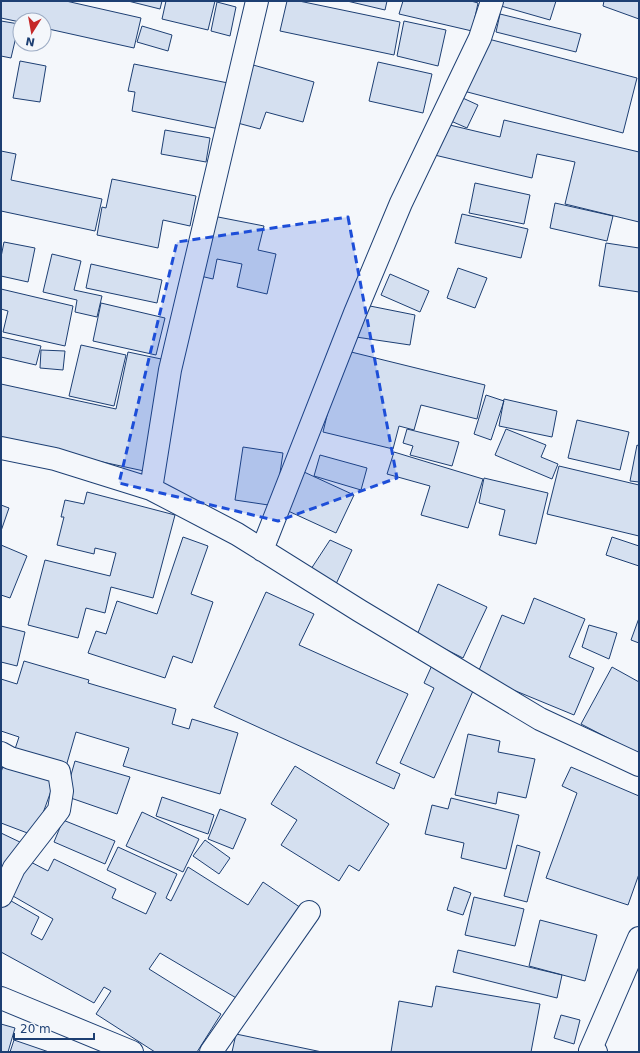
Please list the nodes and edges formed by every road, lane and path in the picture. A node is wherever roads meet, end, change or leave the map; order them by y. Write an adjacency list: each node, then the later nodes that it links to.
1 (256, 1): 4 (street)
2 (492, 1): 5 (street)
3 (1, 448): 4 (street)
4 (151, 489): 5 (street)
5 (262, 550): 7 (street)
6 (1, 753): 8 (street)
7 (639, 765)
8 (1, 896)
9 (309, 912): 13 (street)
10 (639, 938): 14 (street)
11 (1, 998): 12 (street)
12 (132, 1052)
13 (211, 1052)
14 (592, 1052)

